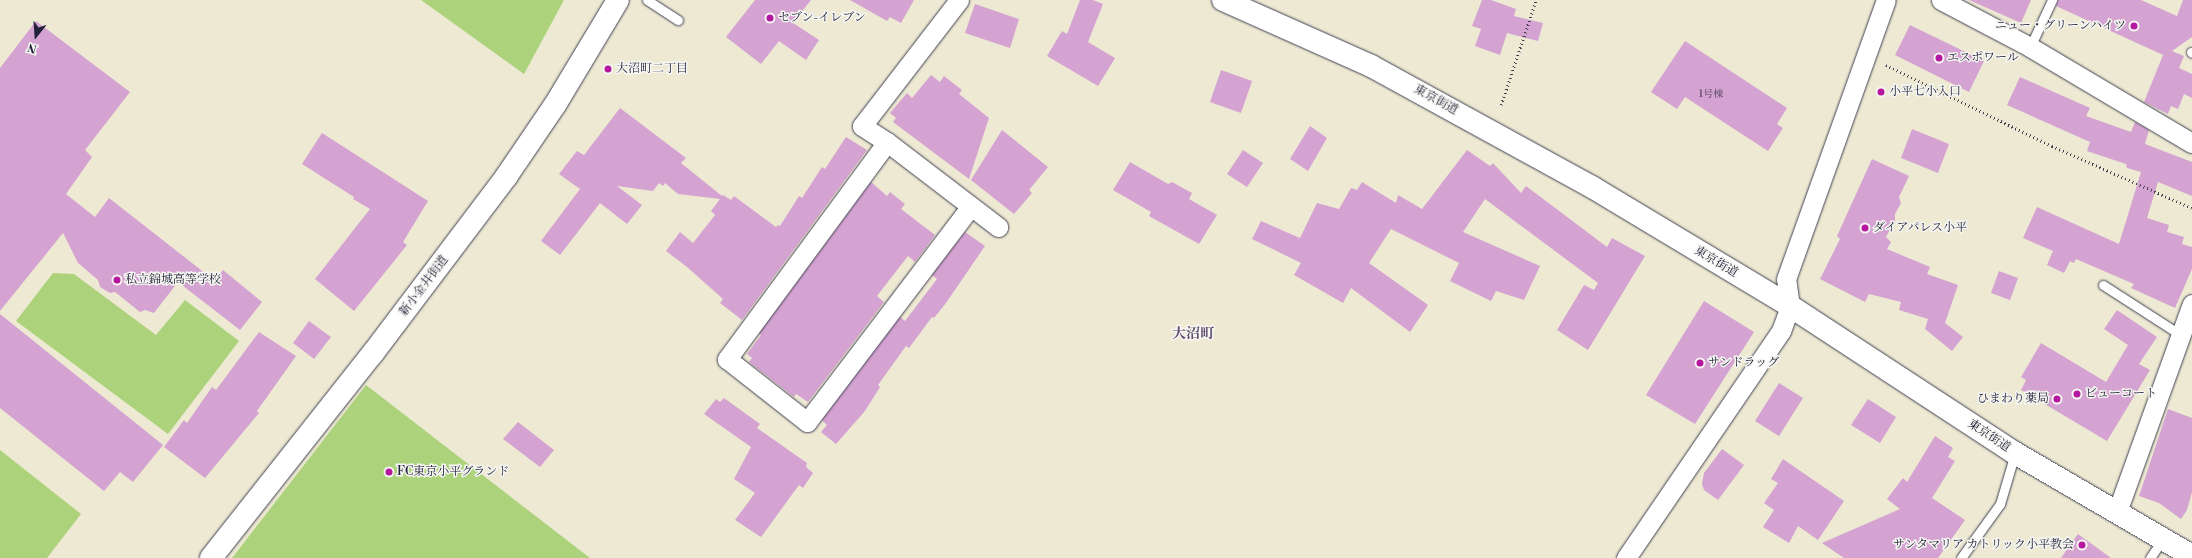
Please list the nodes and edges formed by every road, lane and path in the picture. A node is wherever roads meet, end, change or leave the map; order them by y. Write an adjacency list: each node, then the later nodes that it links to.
1 (618, 0): 25 (main road, 新小金井街道)
2 (648, 0): 9 (lane)
3 (959, 0): 13 (street)
4 (1223, 0): 20 (main road, 東京街道)
5 (1536, 0): 12 (path)
6 (1886, 0): 20 (street)
7 (1941, 0): 10 (street)
8 (2052, 0): 10 (lane)
9 (678, 20)
10 (2030, 47): 14 (street)
11 (1883, 64): 16 (path)
12 (1501, 104)
13 (887, 142): 15 (street); 15 (street)
14 (2192, 143)
15 (970, 207): 17 (street)
16 (2192, 208)
17 (998, 227)
18 (2104, 285): 21 (lane)
19 (2192, 304): 21 (street)
20 (1790, 306): 22 (main road, 東京街道); 26 (street)
21 (2181, 335): 23 (street)
22 (2015, 453): 23 (main road, 東京街道); 27 (lane)
23 (2117, 512): 24 (main road, 東京街道)
24 (2177, 550): 28 (lane)
25 (211, 558)
26 (1626, 558)
27 (1961, 558)
28 (2150, 558)

